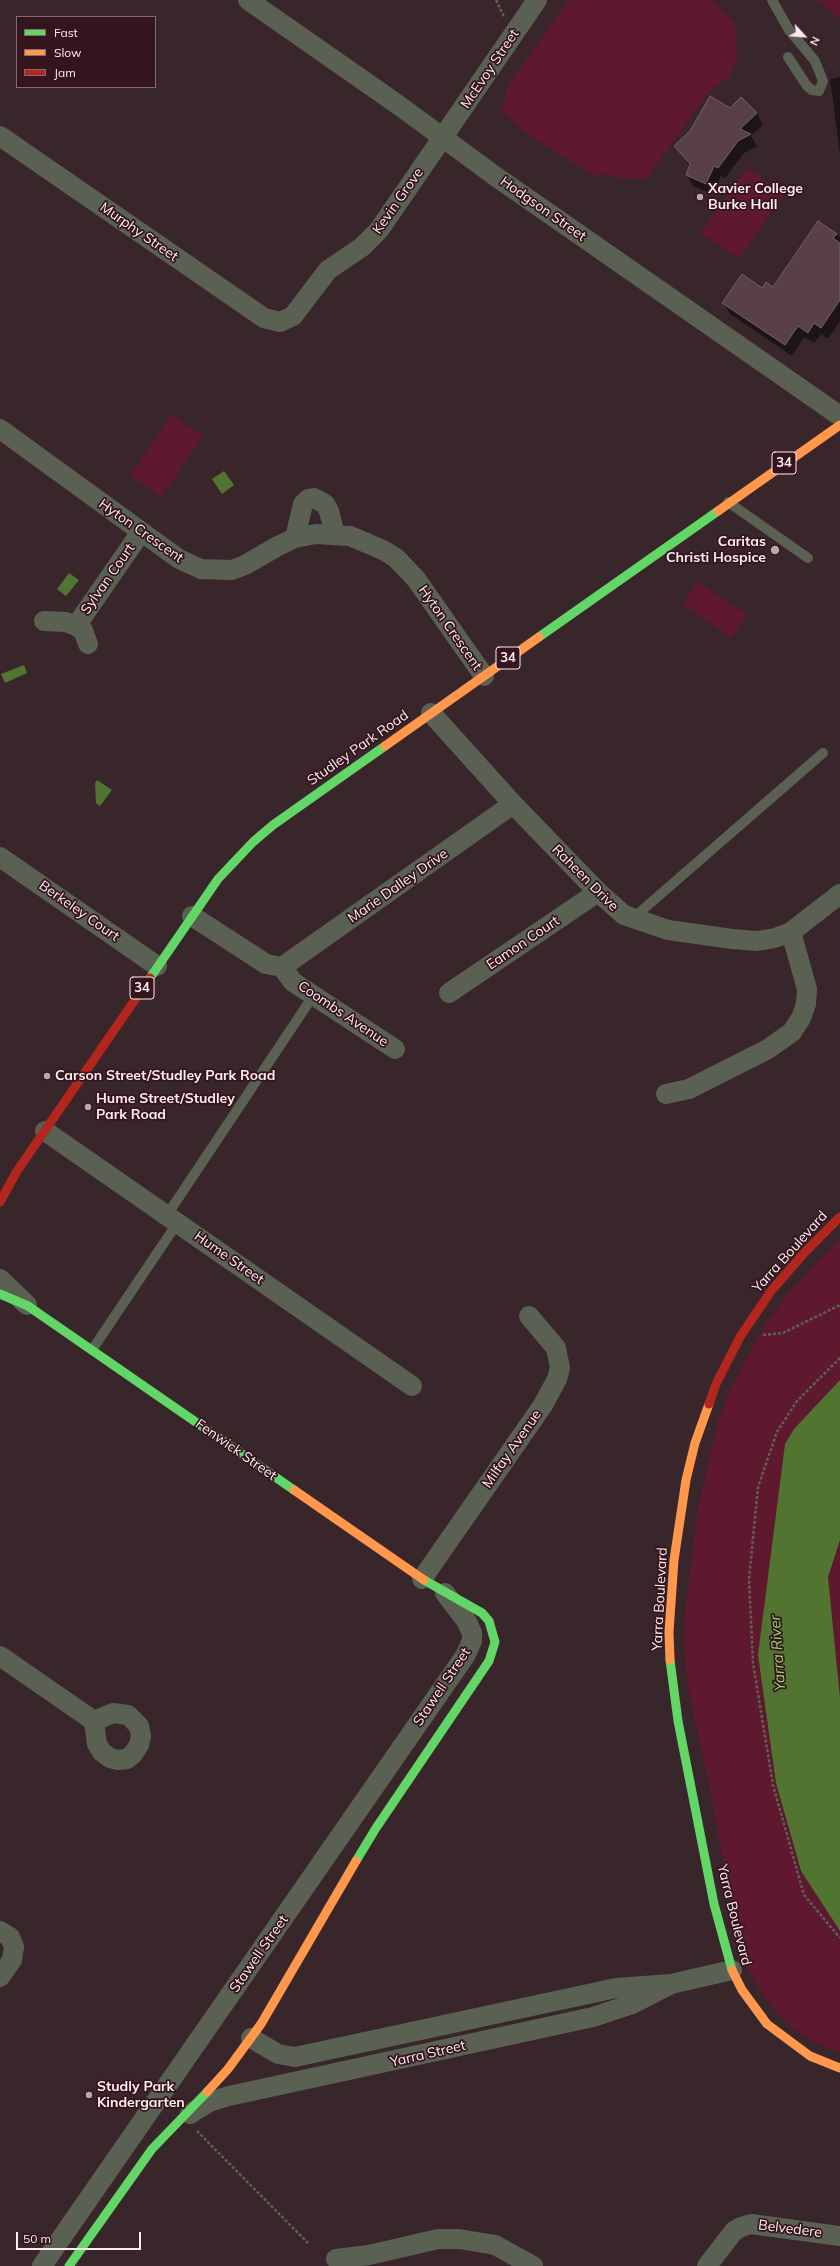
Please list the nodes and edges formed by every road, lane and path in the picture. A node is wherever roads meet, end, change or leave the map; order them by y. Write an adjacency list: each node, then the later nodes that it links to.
1 (248, 0): 8 (street, Hodgson Street)
2 (496, 0): 5 (path)
3 (537, 0): 8 (street, McEvoy Street)
4 (772, 0): 6 (lane)
5 (505, 18)
6 (788, 57)
7 (0, 136): 9 (street, Murphy Street)
8 (444, 138): 9 (street, Kevin Grove); 10 (street, Hodgson Street)
9 (280, 322)
10 (840, 416)
11 (840, 425): 13 (main road, Studley Park Road / 34)
12 (0, 429): 14 (street, Hyton Crescent)
13 (728, 502): 17 (lane); 21 (main road, Studley Park Road / 34)
14 (141, 532): 16 (street, Hyton Crescent); 19 (street, Sylvan Court)
15 (335, 534): 16 (street, Hyton Crescent); 16 (street); 21 (street, Hyton Crescent)
16 (295, 538)
17 (808, 558)
18 (44, 621): 19 (street, Sylvan Court)
19 (76, 626): 20 (street, Sylvan Court)
20 (88, 644)
21 (484, 676): 22 (main road, Studley Park Road / 34)
22 (431, 713): 24 (street, Raheen Drive); 28 (main road, Studley Park Road / 34)
23 (823, 753): 29 (lane)
24 (513, 804): 26 (street, Raheen Drive); 32 (street, Marie Dalley Drive)
25 (0, 857): 31 (street, Berkeley Court)
26 (598, 892): 29 (street, Raheen Drive); 33 (street, Eamon Court)
27 (840, 894): 30 (street, Raheen Drive)
28 (192, 916): 31 (main road, Studley Park Road / 34); 32 (street)
29 (632, 919): 30 (street, Raheen Drive)
30 (791, 932): 36 (street)
31 (157, 966): 37 (main road, Studley Park Road / 34)
32 (282, 967): 34 (street, Coombs Avenue)
33 (449, 993)
34 (313, 996): 35 (street, Coombs Avenue); 40 (lane)
35 (395, 1049)
36 (666, 1094)
37 (45, 1131): 38 (main road, Studley Park Road / 34); 40 (street, Hume Street)
38 (0, 1202)
39 (840, 1217): 56 (main road, Yarra Boulevard)
40 (172, 1219): 47 (lane); 49 (street, Hume Street)
41 (0, 1279): 44 (street, Fenwick Street)
42 (0, 1294): 44 (main road, Fenwick Street)
43 (840, 1305): 46 (path)
44 (28, 1306): 47 (main road, Fenwick Street)
45 (529, 1316): 50 (street, Milfay Avenue)
46 (761, 1335)
47 (92, 1350): 50 (main road, Fenwick Street)
48 (840, 1358): 55 (path)
49 (412, 1386)
50 (422, 1579): 51 (main road, Fenwick Street)
51 (445, 1593): 59 (main road, Stawell Street); 65 (street, Stawell Street)
52 (0, 1656): 53 (street)
53 (94, 1721)
54 (0, 1931): 57 (street)
55 (840, 1938)
56 (732, 1970): 58 (street, Yarra Street); 60 (main road, Yarra Boulevard)
57 (0, 1977)
58 (671, 1984): 59 (street, Yarra Street); 61 (street, Yarra Street)
59 (251, 2038): 61 (main road, Stawell Street)
60 (840, 2068)
61 (188, 2122): 63 (path); 66 (main road, Stawell Street)
62 (840, 2236): 68 (street, Belvedere)
63 (308, 2243)
64 (336, 2258): 67 (street)
65 (42, 2266)
66 (69, 2266)
67 (533, 2266)
68 (708, 2266)

